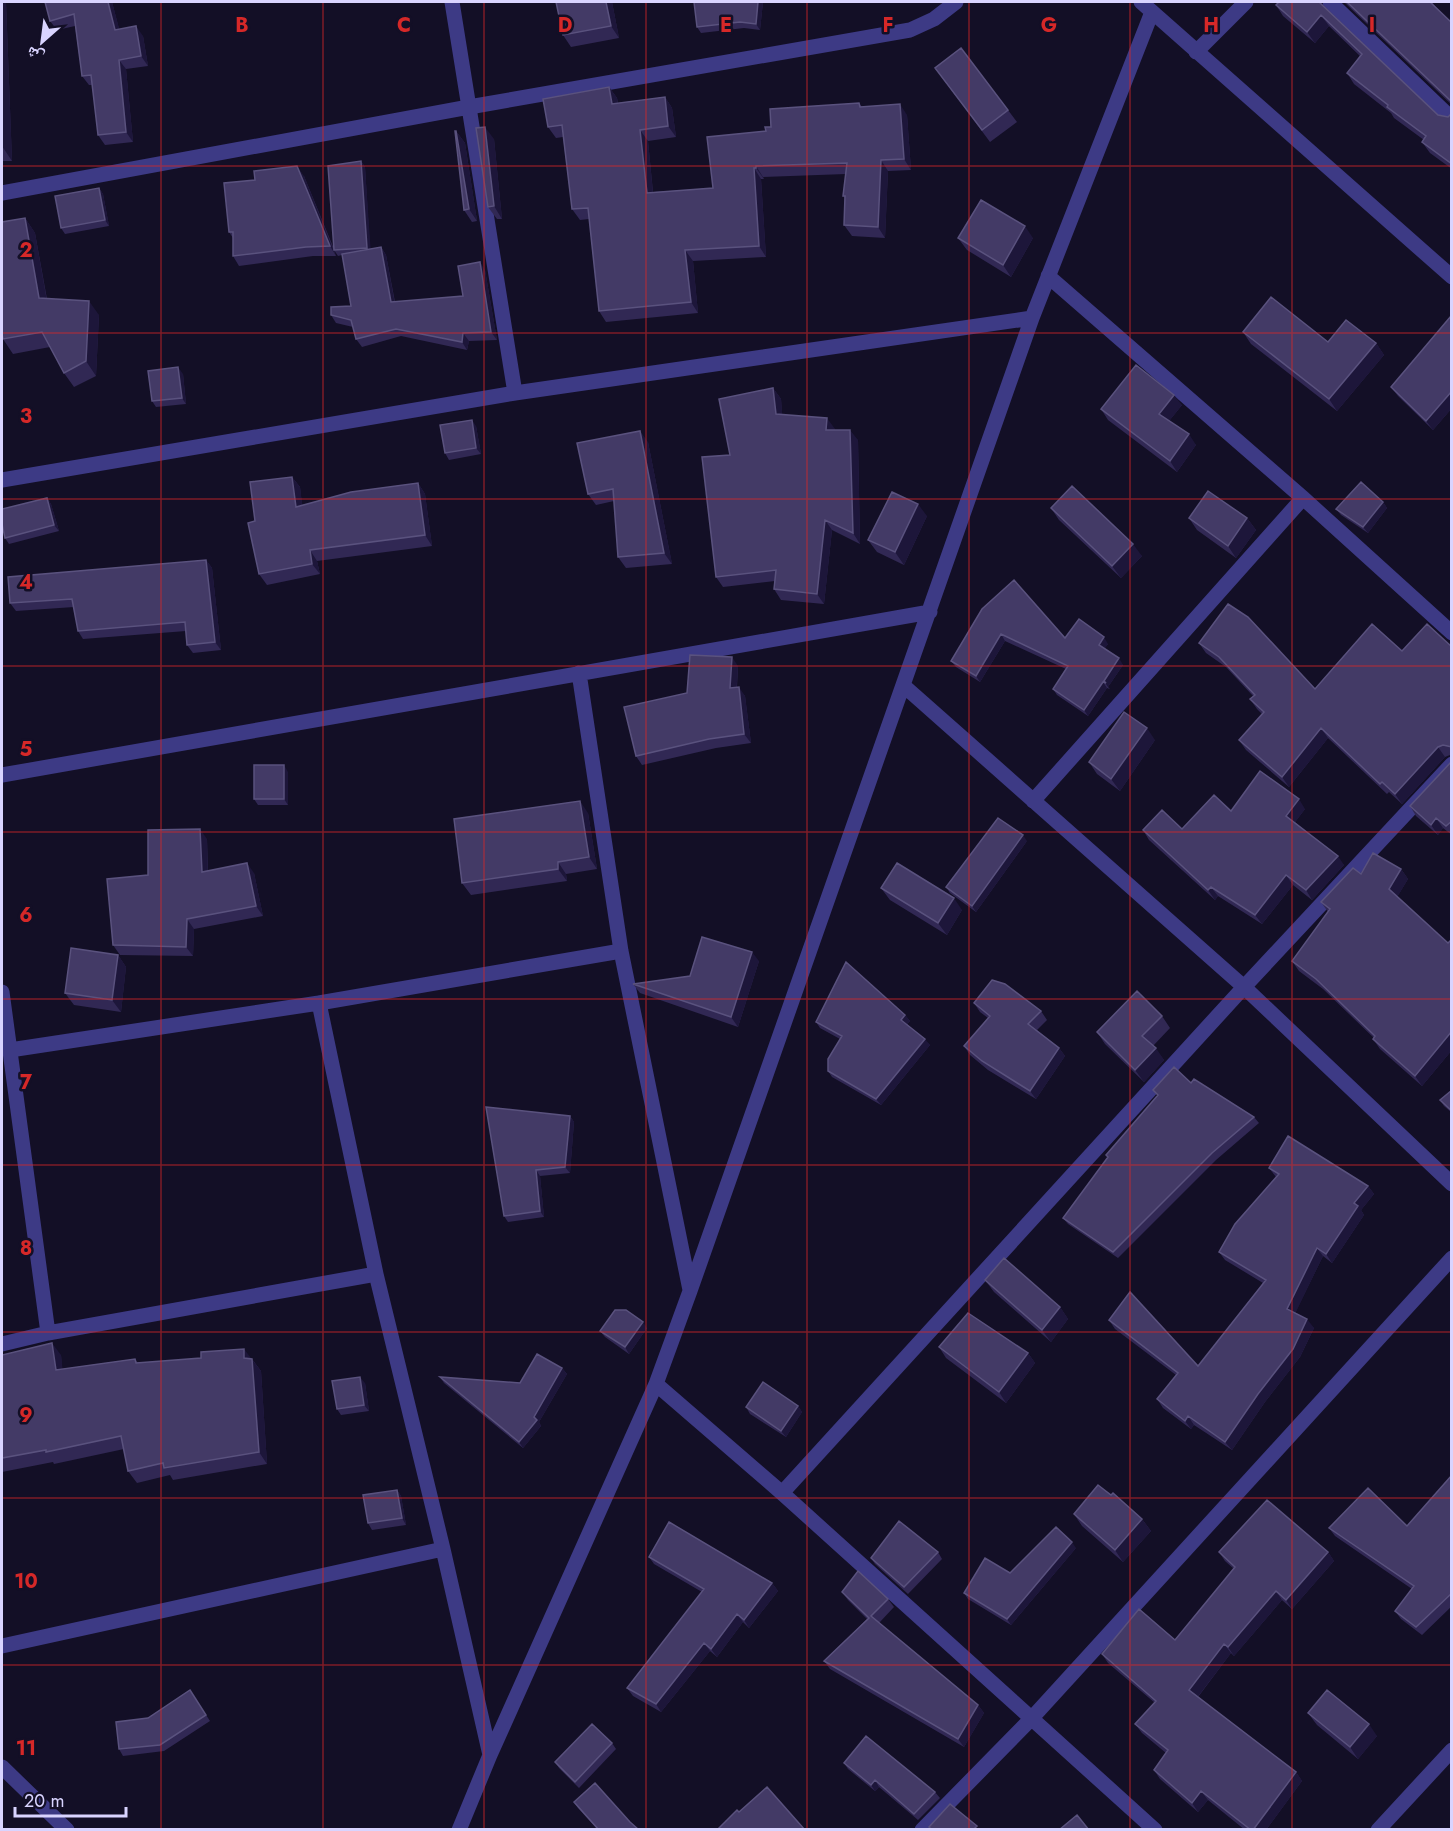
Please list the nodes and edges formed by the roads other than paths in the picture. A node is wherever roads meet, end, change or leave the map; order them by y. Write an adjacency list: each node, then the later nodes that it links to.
1 (452, 2): 7 (street)
2 (956, 2): 7 (street)
3 (1246, 2): 6 (street)
4 (1330, 2): 8 (street)
5 (1147, 7): 6 (street); 10 (street)
6 (1196, 52): 11 (street)
7 (468, 107): 9 (street); 13 (street)
8 (1452, 119)
9 (2, 193)
10 (1048, 276): 12 (street); 15 (street)
11 (1452, 277)
12 (1032, 318): 13 (street); 16 (street)
13 (515, 393): 14 (street)
14 (2, 480)
15 (1303, 498): 17 (street); 22 (street)
16 (930, 612): 18 (street); 19 (street)
17 (1452, 633)
18 (579, 673): 21 (street); 23 (street)
19 (904, 686): 22 (street); 31 (street)
20 (1452, 764): 24 (street)
21 (2, 775)
22 (1033, 801): 24 (street)
23 (621, 951): 26 (street); 31 (street)
24 (1244, 987): 28 (street); 35 (street)
25 (2, 992): 27 (street)
26 (319, 1003): 27 (street); 30 (street)
27 (10, 1050): 32 (street)
28 (1452, 1185)
29 (1452, 1258): 38 (street)
30 (376, 1274): 32 (street); 36 (street)
31 (690, 1292): 34 (street)
32 (48, 1334): 33 (street)
33 (2, 1344)
34 (656, 1384): 35 (street); 40 (street)
35 (782, 1493): 38 (street)
36 (443, 1549): 37 (street); 40 (street)
37 (2, 1646)
38 (1031, 1719): 44 (street); 45 (street)
39 (1452, 1750): 46 (street)
40 (490, 1755): 43 (street)
41 (2, 1767): 42 (street)
42 (67, 1830)
43 (459, 1830)
44 (922, 1830)
45 (1155, 1830)
46 (1378, 1830)

